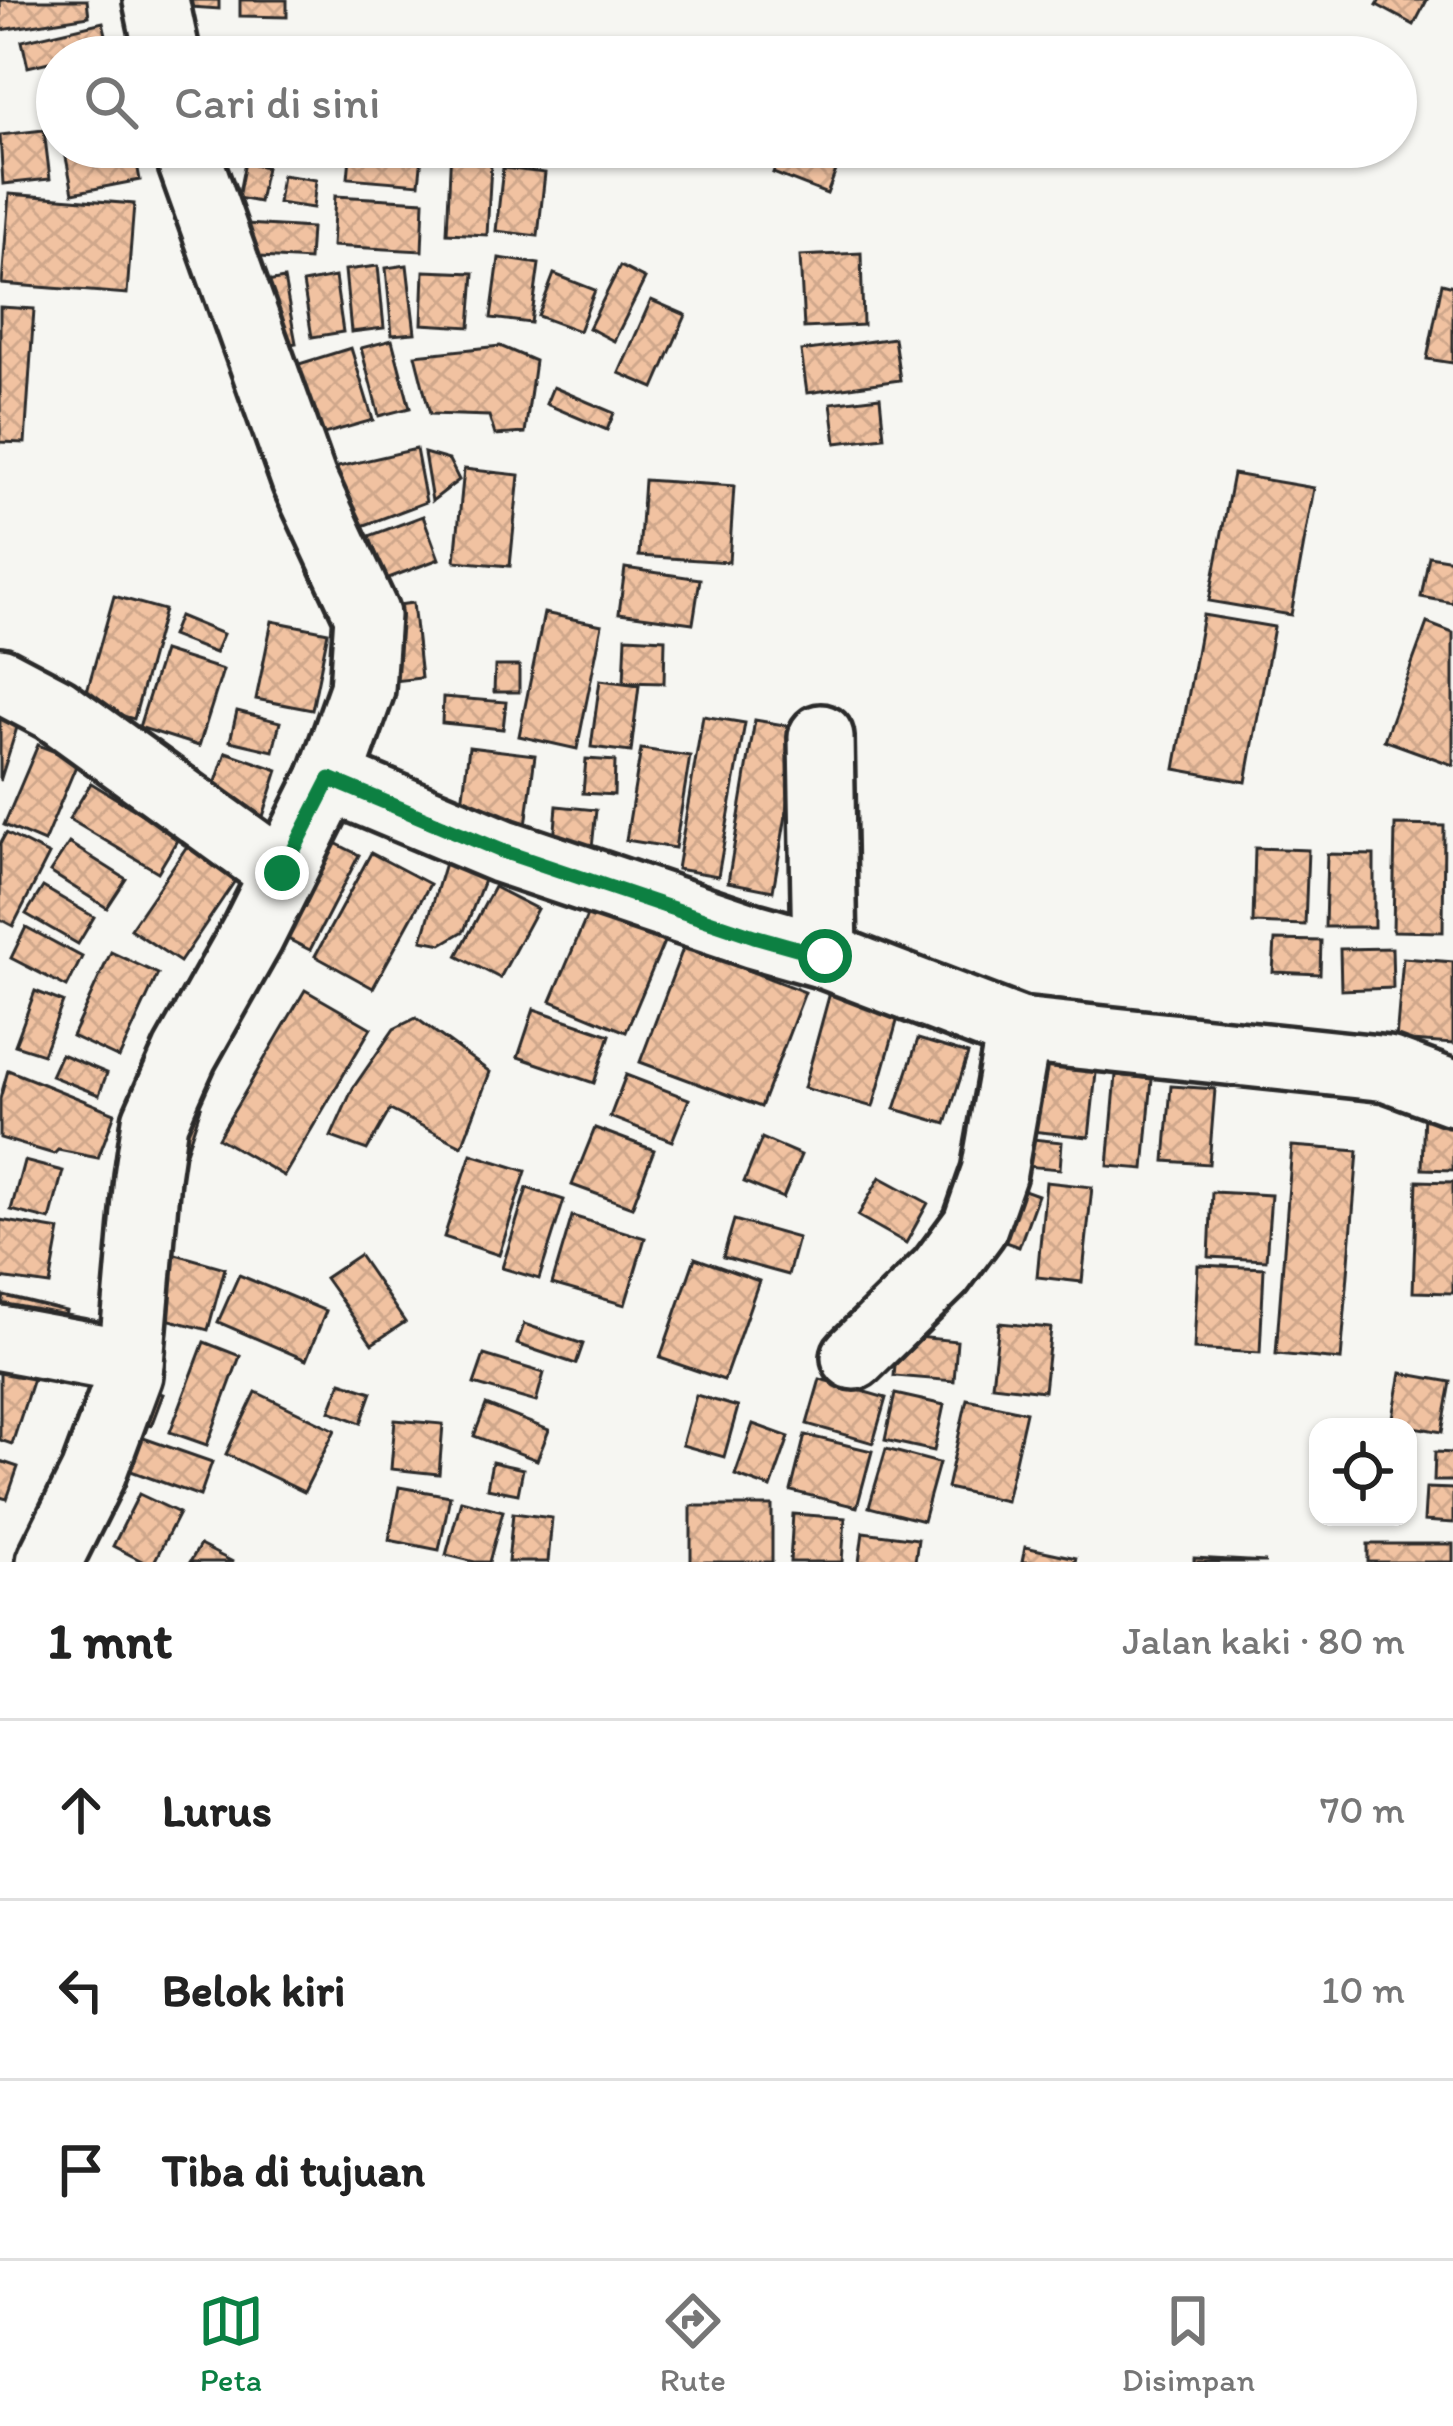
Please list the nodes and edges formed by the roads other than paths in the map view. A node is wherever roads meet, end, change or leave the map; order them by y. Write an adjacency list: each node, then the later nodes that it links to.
1 (155, 0): 2 (street)
2 (163, 36)
3 (192, 168): 6 (street)
4 (0, 680): 7 (street)
5 (821, 737): 8 (street)
6 (330, 779): 7 (street); 8 (street)
7 (282, 873): 13 (street)
8 (825, 956): 9 (street)
9 (1019, 1030): 10 (street); 12 (street)
10 (1453, 1093)
11 (0, 1338): 13 (street)
12 (854, 1357)
13 (131, 1362): 14 (street)
14 (49, 1562)

